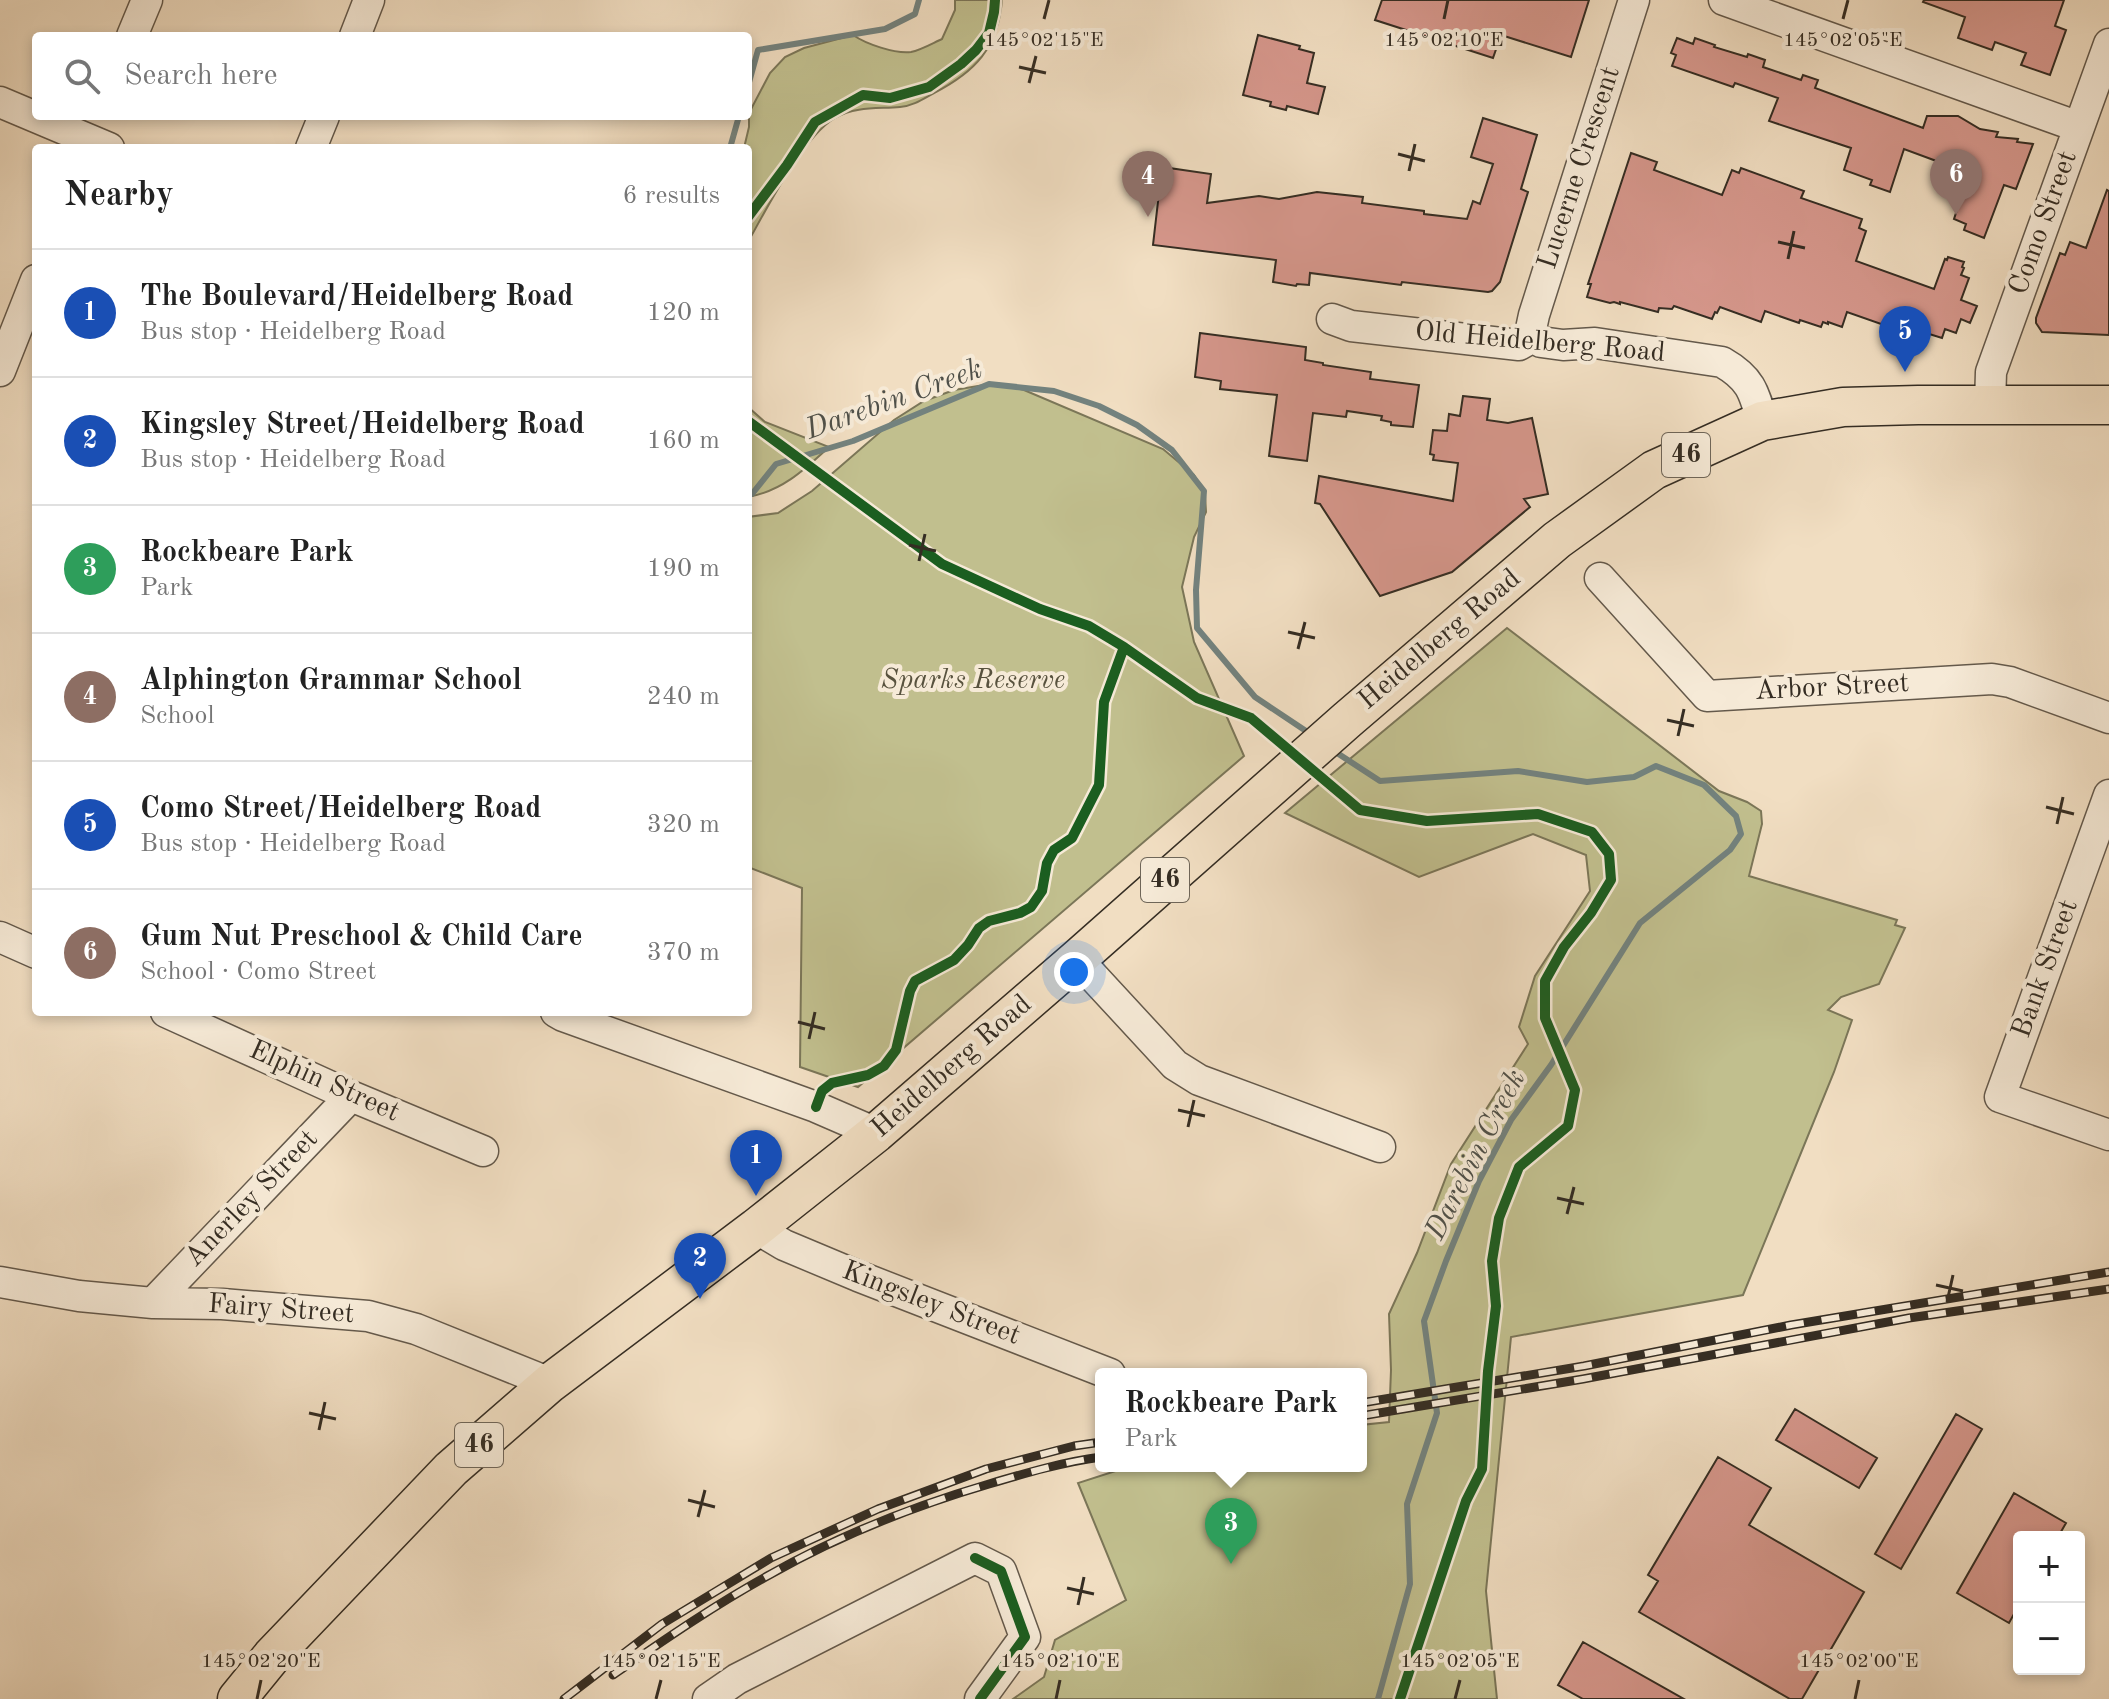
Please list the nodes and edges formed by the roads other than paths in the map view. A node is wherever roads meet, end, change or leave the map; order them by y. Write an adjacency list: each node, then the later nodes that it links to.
1 (147, 0): 5 (street)
2 (369, 0): 6 (street)
3 (1634, 0): 17 (street, Lucerne Crescent)
4 (1724, 0): 12 (street)
5 (134, 32)
6 (357, 32)
7 (2109, 44): 12 (street, Como Street)
8 (0, 102): 9 (street)
9 (32, 114)
10 (49, 120): 13 (street)
11 (322, 120): 14 (street)
12 (2079, 127): 19 (street, Como Street)
13 (98, 138)
14 (313, 144)
15 (32, 290): 18 (street)
16 (1332, 319): 17 (street, Old Heidelberg Road)
17 (1533, 337): 21 (street, Old Heidelberg Road)
18 (0, 371)
19 (1990, 405): 20 (main road, Heidelberg Road / 46); 21 (main road, Heidelberg Road / 46)
20 (2109, 405)
21 (1762, 421): 27 (main road, Heidelberg Road / 46)
22 (1600, 578): 23 (street, Arbor Street)
23 (2109, 718)
24 (2109, 795): 32 (street, Bank Street)
25 (0, 937): 26 (street)
26 (32, 951)
27 (1077, 959): 31 (main road, Heidelberg Road / 46); 33 (street)
28 (175, 1016): 30 (street, Elphin Street)
29 (563, 1016): 31 (street)
30 (351, 1096): 34 (street, Elphin Street); 37 (street, Anerley Street)
31 (876, 1133): 35 (main road, Heidelberg Road / 46)
32 (2109, 1135)
33 (1380, 1147)
34 (483, 1151)
35 (756, 1228): 38 (street, Kingsley Street); 39 (main road, Heidelberg Road / 46)
36 (0, 1282): 37 (street, Fairy Street)
37 (153, 1303): 39 (street, Fairy Street)
38 (1095, 1368)
39 (550, 1383): 40 (main road, Heidelberg Road / 46)
40 (237, 1699)
41 (708, 1699): 42 (street)
42 (980, 1699)

